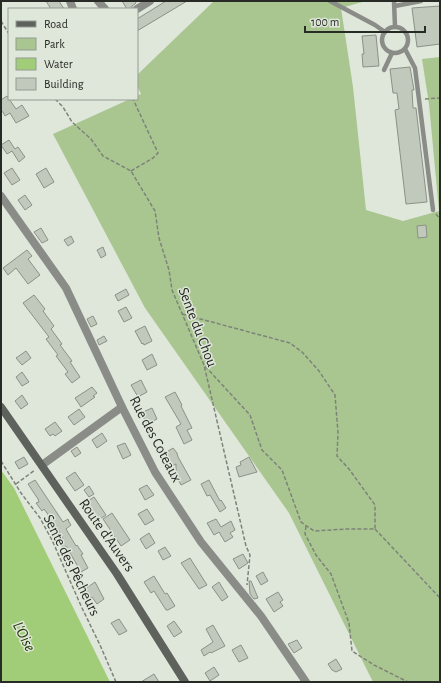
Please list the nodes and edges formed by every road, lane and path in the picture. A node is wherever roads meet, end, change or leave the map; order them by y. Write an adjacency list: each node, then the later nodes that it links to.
1 (150, 1): 5 (street)
2 (330, 1): 9 (lane)
3 (421, 1): 4 (lane)
4 (394, 4): 7 (lane)
5 (138, 8)
6 (1, 22): 8 (path)
7 (395, 27): 9 (lane); 10 (lane)
8 (8, 32)
9 (385, 32): 11 (lane)
10 (405, 49): 11 (lane); 16 (lane)
11 (392, 53): 12 (lane)
12 (384, 70)
13 (440, 98): 16 (path)
14 (56, 100): 17 (path)
15 (133, 100): 17 (path)
16 (419, 100): 19 (lane)
17 (131, 171): 20 (path, Sente du Chou)
18 (1, 196): 23 (street, Rue des Coteaux)
19 (433, 210)
20 (182, 314): 21 (path, Sente du Chou); 28 (path)
21 (204, 366): 27 (path); 30 (path, Sente du Chou)
22 (1, 407): 25 (main road, Route d'Auvers)
23 (122, 407): 25 (street); 30 (street, Rue des Coteaux)
24 (1, 461): 26 (path, Sente des Pêcheurs)
25 (42, 465): 26 (path); 32 (main road, Route d'Auvers)
26 (16, 484): 31 (path, Sente des Pêcheurs)
27 (306, 526): 28 (path); 34 (path)
28 (375, 529): 29 (path)
29 (440, 598)
30 (246, 599): 33 (street, Rue des Coteaux)
31 (116, 682)
32 (185, 682)
33 (306, 682)
34 (408, 682)

